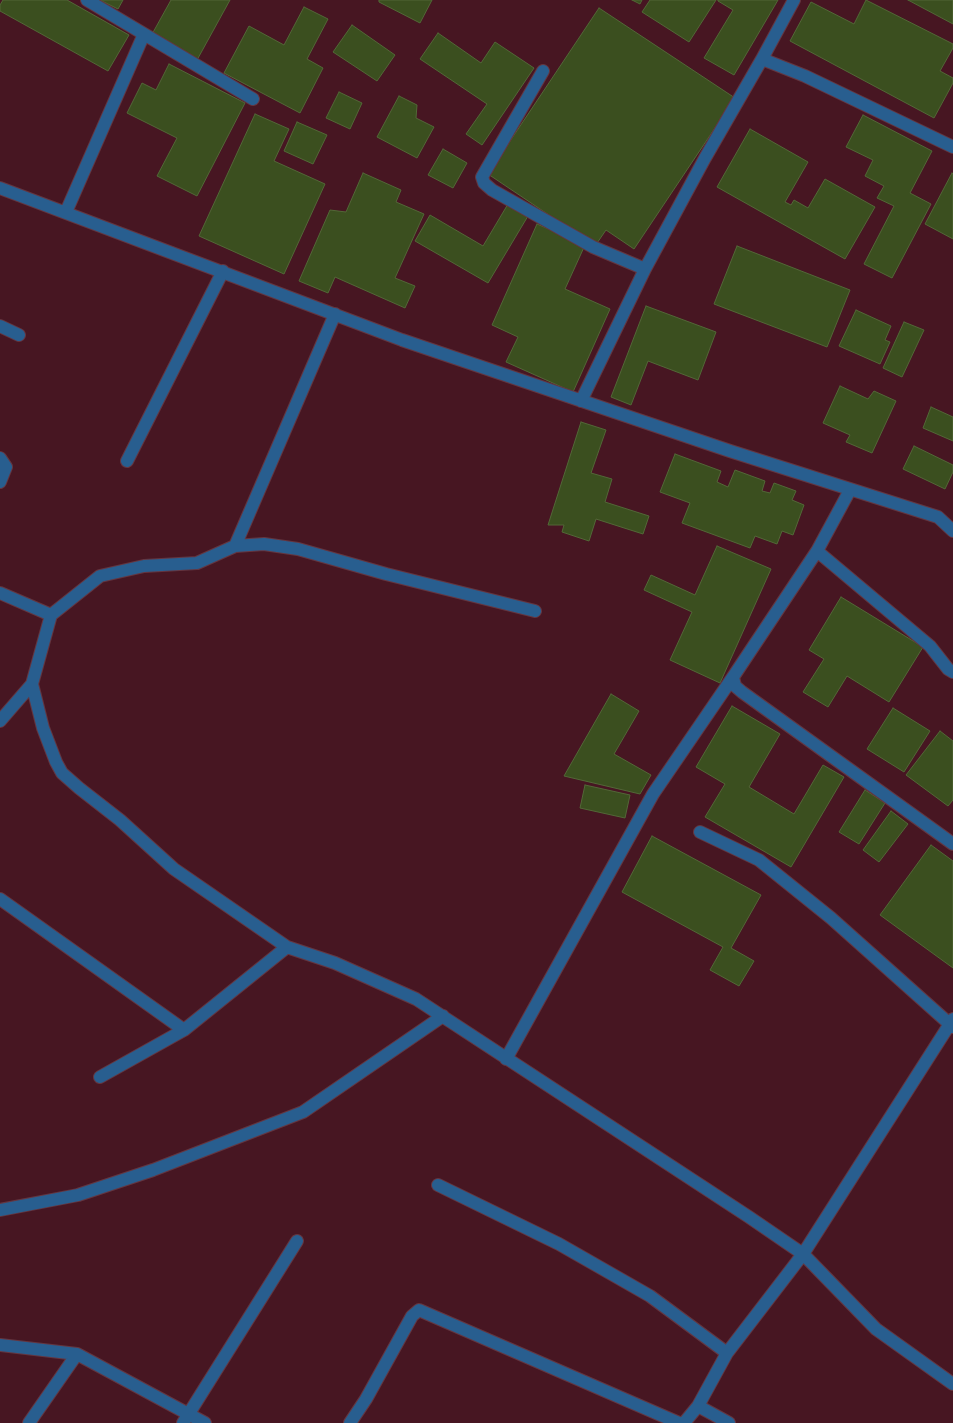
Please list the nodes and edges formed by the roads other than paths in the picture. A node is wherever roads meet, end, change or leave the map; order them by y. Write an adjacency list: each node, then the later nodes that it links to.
1 (87, 0): 3 (street)
2 (794, 0): 4 (street)
3 (144, 34): 6 (street); 9 (street)
4 (762, 59): 7 (street); 10 (street)
5 (543, 71): 10 (street)
6 (253, 99)
7 (953, 147)
8 (0, 188): 9 (street)
9 (66, 212): 11 (street)
10 (645, 269): 15 (street)
11 (223, 271): 12 (street); 17 (street)
12 (334, 314): 15 (street); 21 (street)
13 (0, 326): 14 (street)
14 (19, 335)
15 (581, 401): 19 (street)
16 (0, 458): 18 (street)
17 (127, 461)
18 (0, 482)
19 (850, 490): 20 (street); 22 (street)
20 (953, 530)
21 (235, 546): 24 (street); 25 (street)
22 (817, 551): 26 (street); 27 (street)
23 (0, 593): 25 (street)
24 (535, 611)
25 (51, 615): 28 (street)
26 (953, 672)
27 (733, 677): 31 (street); 37 (street)
28 (32, 684): 29 (street); 33 (street)
29 (0, 721)
30 (700, 832): 35 (street)
31 (953, 844)
32 (0, 899): 36 (street)
33 (287, 947): 34 (street); 36 (street)
34 (443, 1016): 37 (street); 40 (street)
35 (952, 1023): 42 (street)
36 (184, 1030): 38 (street)
37 (506, 1059): 42 (street)
38 (100, 1077)
39 (438, 1185): 44 (street)
40 (0, 1210)
41 (297, 1241): 48 (street)
42 (803, 1254): 44 (street); 46 (street)
43 (0, 1345): 45 (street)
44 (727, 1353): 47 (street)
45 (76, 1354): 48 (street); 49 (street)
46 (953, 1384)
47 (698, 1406): 53 (street); 54 (street)
48 (186, 1418): 50 (street)
49 (29, 1423)
50 (205, 1423)
51 (350, 1423): 52 (street)
52 (680, 1423)
53 (684, 1423)
54 (729, 1423)

